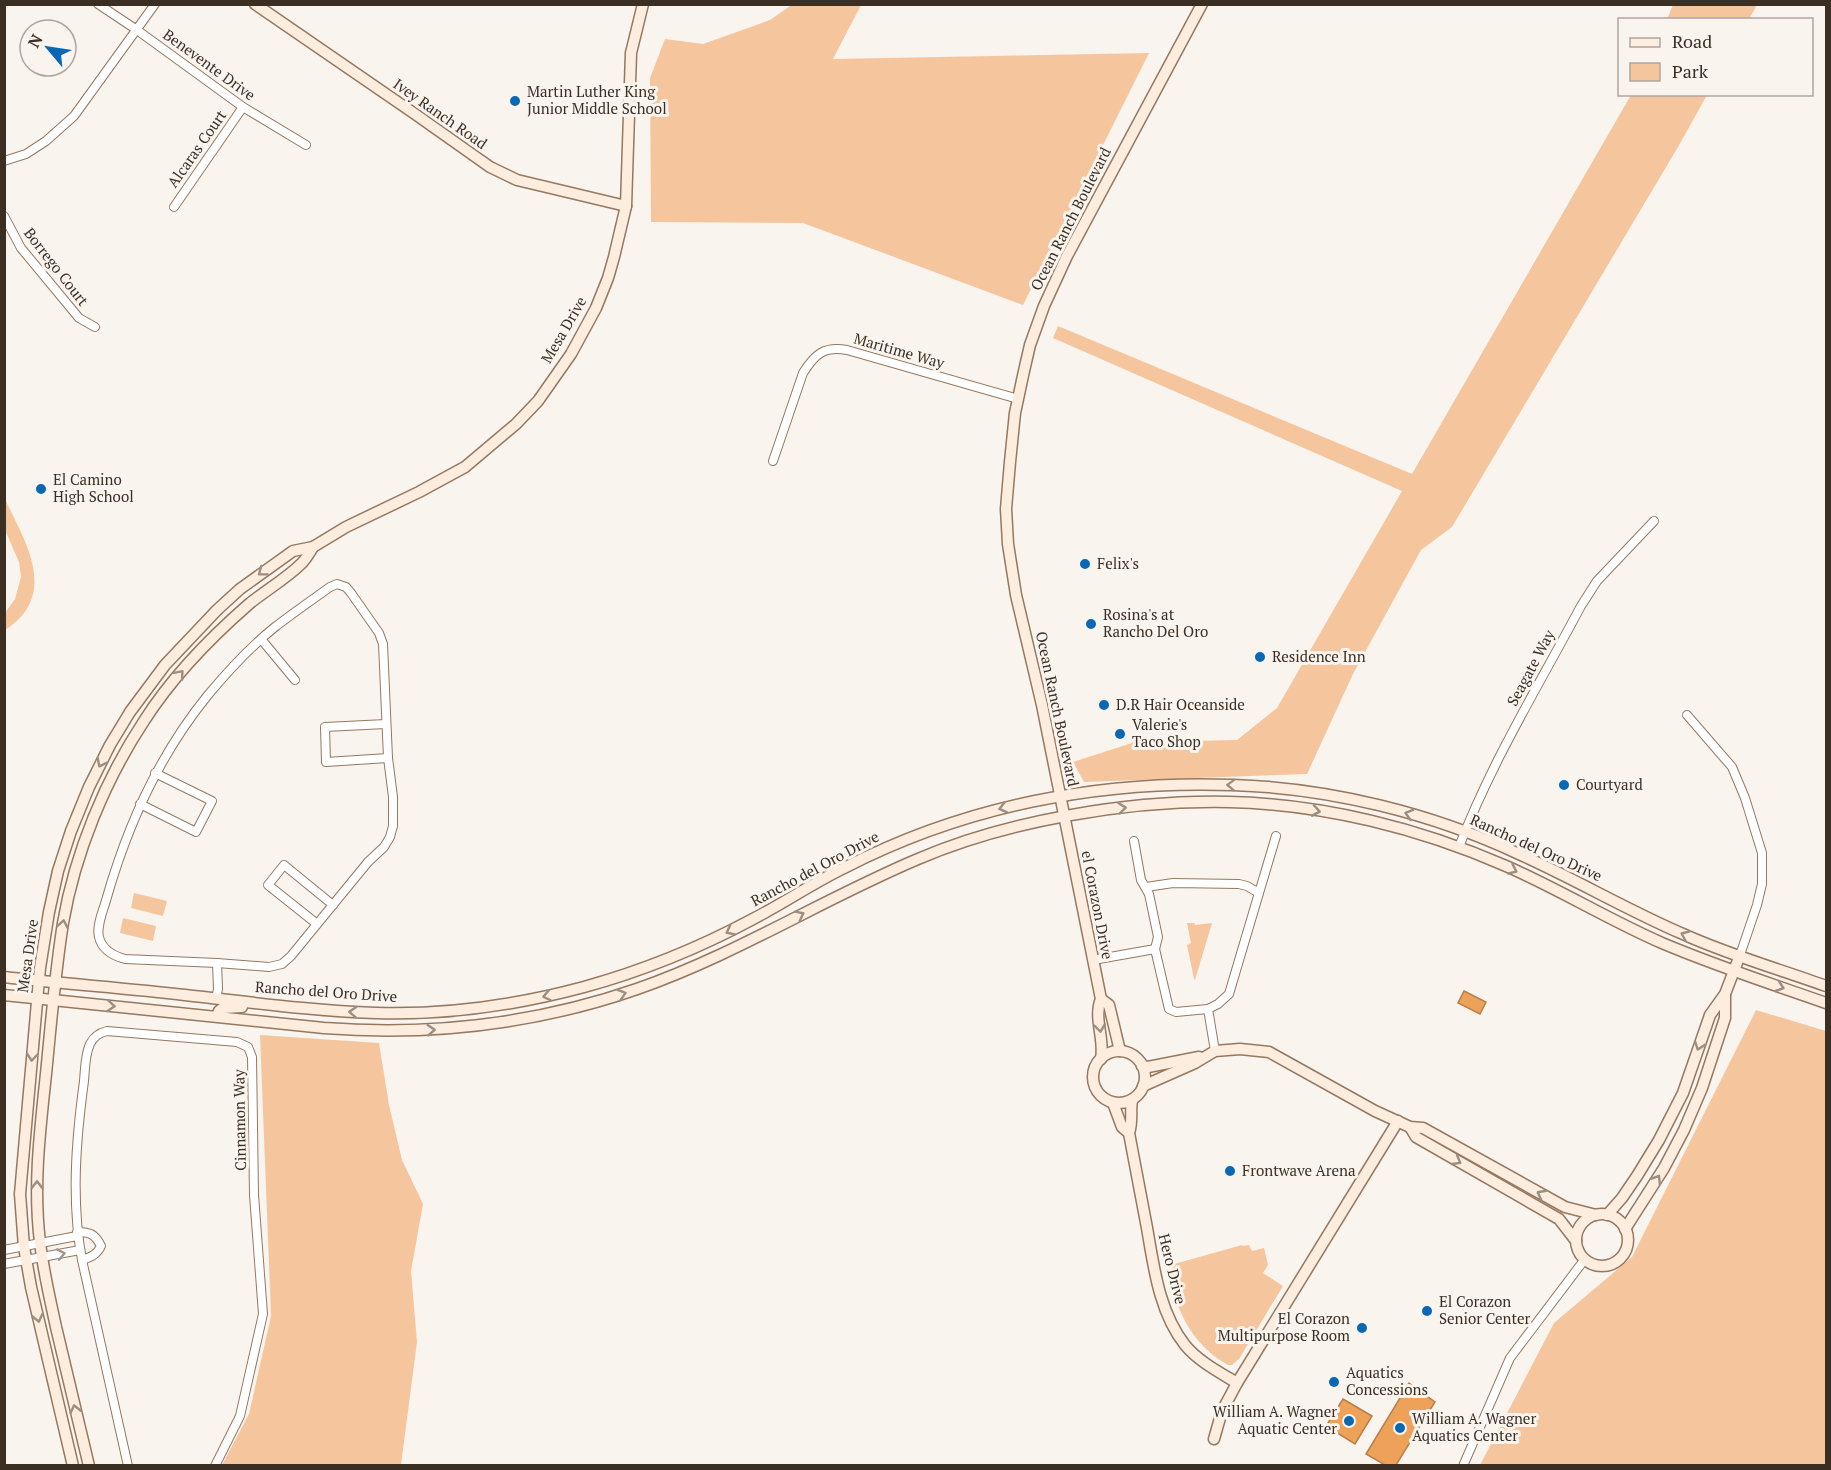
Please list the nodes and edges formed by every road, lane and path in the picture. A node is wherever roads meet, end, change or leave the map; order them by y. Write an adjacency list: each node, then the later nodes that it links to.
1 (98, 4): 6 (street, Benevente Drive)
2 (155, 4): 6 (street)
3 (255, 4): 10 (main road, Ivey Ranch Road)
4 (643, 4): 10 (main road, Mesa Drive)
5 (1202, 4): 14 (main road, Ocean Ranch Boulevard)
6 (137, 30): 7 (street, Benevente Drive); 9 (street)
7 (243, 107): 8 (street, Benevente Drive); 11 (street, Alcaras Court)
8 (306, 144)
9 (4, 161)
10 (626, 206): 17 (main road, Mesa Drive)
11 (174, 207)
12 (4, 216): 13 (street, Borrego Court)
13 (95, 327)
14 (1018, 399): 15 (street, Maritime Way); 24 (main road, Ocean Ranch Boulevard)
15 (773, 461)
16 (1654, 521): 27 (street, Seagate Way)
17 (313, 547): 41 (main road, Mesa Drive, one-way to 41); 42 (main road, Mesa Drive, one-way to 17)
18 (261, 639): 19 (street); 21 (street); 23 (street)
19 (295, 680)
20 (1688, 715): 36 (street)
21 (386, 724): 22 (street); 22 (street)
22 (388, 758): 33 (street)
23 (155, 773): 25 (street); 25 (street)
24 (1060, 796): 26 (main road, Ocean Ranch Boulevard); 27 (main road, Rancho del Oro Drive, one-way to 24); 51 (main road, Rancho del Oro Drive, one-way to 51)
25 (140, 804): 38 (street)
26 (1064, 817): 30 (main road, Rancho del Oro Drive, one-way to 30); 37 (main road, el Corazon Drive); 54 (main road, Rancho del Oro Drive, one-way to 26)
27 (1465, 832): 30 (street, Seagate Way); 36 (main road, Rancho del Oro Drive, one-way to 27)
28 (1276, 836): 32 (street)
29 (1134, 841): 31 (street)
30 (1460, 847): 39 (main road, Rancho del Oro Drive, one-way to 39)
31 (1146, 887): 32 (street); 35 (street)
32 (1259, 893): 52 (street)
33 (333, 904): 34 (street); 34 (street)
34 (317, 924): 38 (street)
35 (1155, 949): 37 (street); 52 (street)
36 (1740, 956): 39 (main road); 43 (main road, Rancho del Oro Drive)
37 (1093, 960): 48 (main road, el Corazon Drive)
38 (217, 963): 47 (street)
39 (1734, 971): 45 (main road); 50 (main road, Rancho del Oro Drive, one-way to 50)
40 (4, 977): 41 (main road, Rancho del Oro Drive)
41 (39, 981): 42 (main road, Rancho del Oro Drive); 46 (main road, Mesa Drive)
42 (55, 982): 47 (main road, Rancho del Oro Drive); 49 (main road, Mesa Drive)
43 (1827, 986)
44 (4, 994): 46 (main road, Rancho del Oro Drive)
45 (1725, 994): 65 (main road, one-way to 65); 66 (main road, one-way to 45)
46 (37, 998): 49 (main road, Rancho del Oro Drive); 70 (main road, Mesa Drive, one-way to 70)
47 (216, 999): 51 (main road, Rancho del Oro Drive); 53 (main road)
48 (1101, 999): 55 (main road, el Corazon Drive); 57 (main road, el Corazon Drive, one-way to 57)
49 (53, 1000): 53 (main road, Rancho del Oro Drive, one-way to 53); 69 (main road, Mesa Drive, one-way to 49)
50 (1827, 1003)
51 (281, 1006): 54 (main road)
52 (1208, 1009): 56 (street)
53 (174, 1012): 54 (main road, Rancho del Oro Drive)
54 (217, 1016)
55 (1120, 1051): 57 (main road); 58 (main road)
56 (1210, 1054): 58 (main road); 59 (main road); 62 (main road)
57 (1101, 1059): 61 (main road)
58 (1142, 1066): 59 (main road)
59 (1143, 1086): 60 (main road)
60 (1132, 1100): 61 (main road); 64 (main road, Hero Drive)
61 (1113, 1103): 64 (main road, Hero Drive)
62 (1398, 1121): 63 (main road); 78 (main road)
63 (1410, 1127): 65 (main road, one-way to 63); 68 (main road, one-way to 68)
64 (1129, 1133): 78 (main road, Hero Drive)
65 (1601, 1215): 66 (main road); 68 (main road)
66 (1625, 1229): 74 (main road)
67 (77, 1234): 69 (street); 72 (street, Cinnamon Way); 76 (street); 83 (street, Cinnamon Way)
68 (1576, 1241): 74 (main road)
69 (40, 1244): 70 (street); 73 (main road, Mesa Drive)
70 (24, 1247): 71 (street); 75 (main road, Mesa Drive)
71 (4, 1250)
72 (80, 1250): 73 (street, one-way to 72); 76 (street, Cinnamon Way)
73 (42, 1257): 75 (street); 81 (main road, Mesa Drive, one-way to 73)
74 (1585, 1259): 84 (street)
75 (26, 1260): 77 (street); 80 (main road, Mesa Drive, one-way to 80)
76 (82, 1260): 82 (street, Cinnamon Way)
77 (4, 1264)
78 (1237, 1383): 79 (main road)
79 (1214, 1439)
80 (72, 1466)
81 (89, 1466)
82 (128, 1466)
83 (215, 1466)
84 (1463, 1466)

